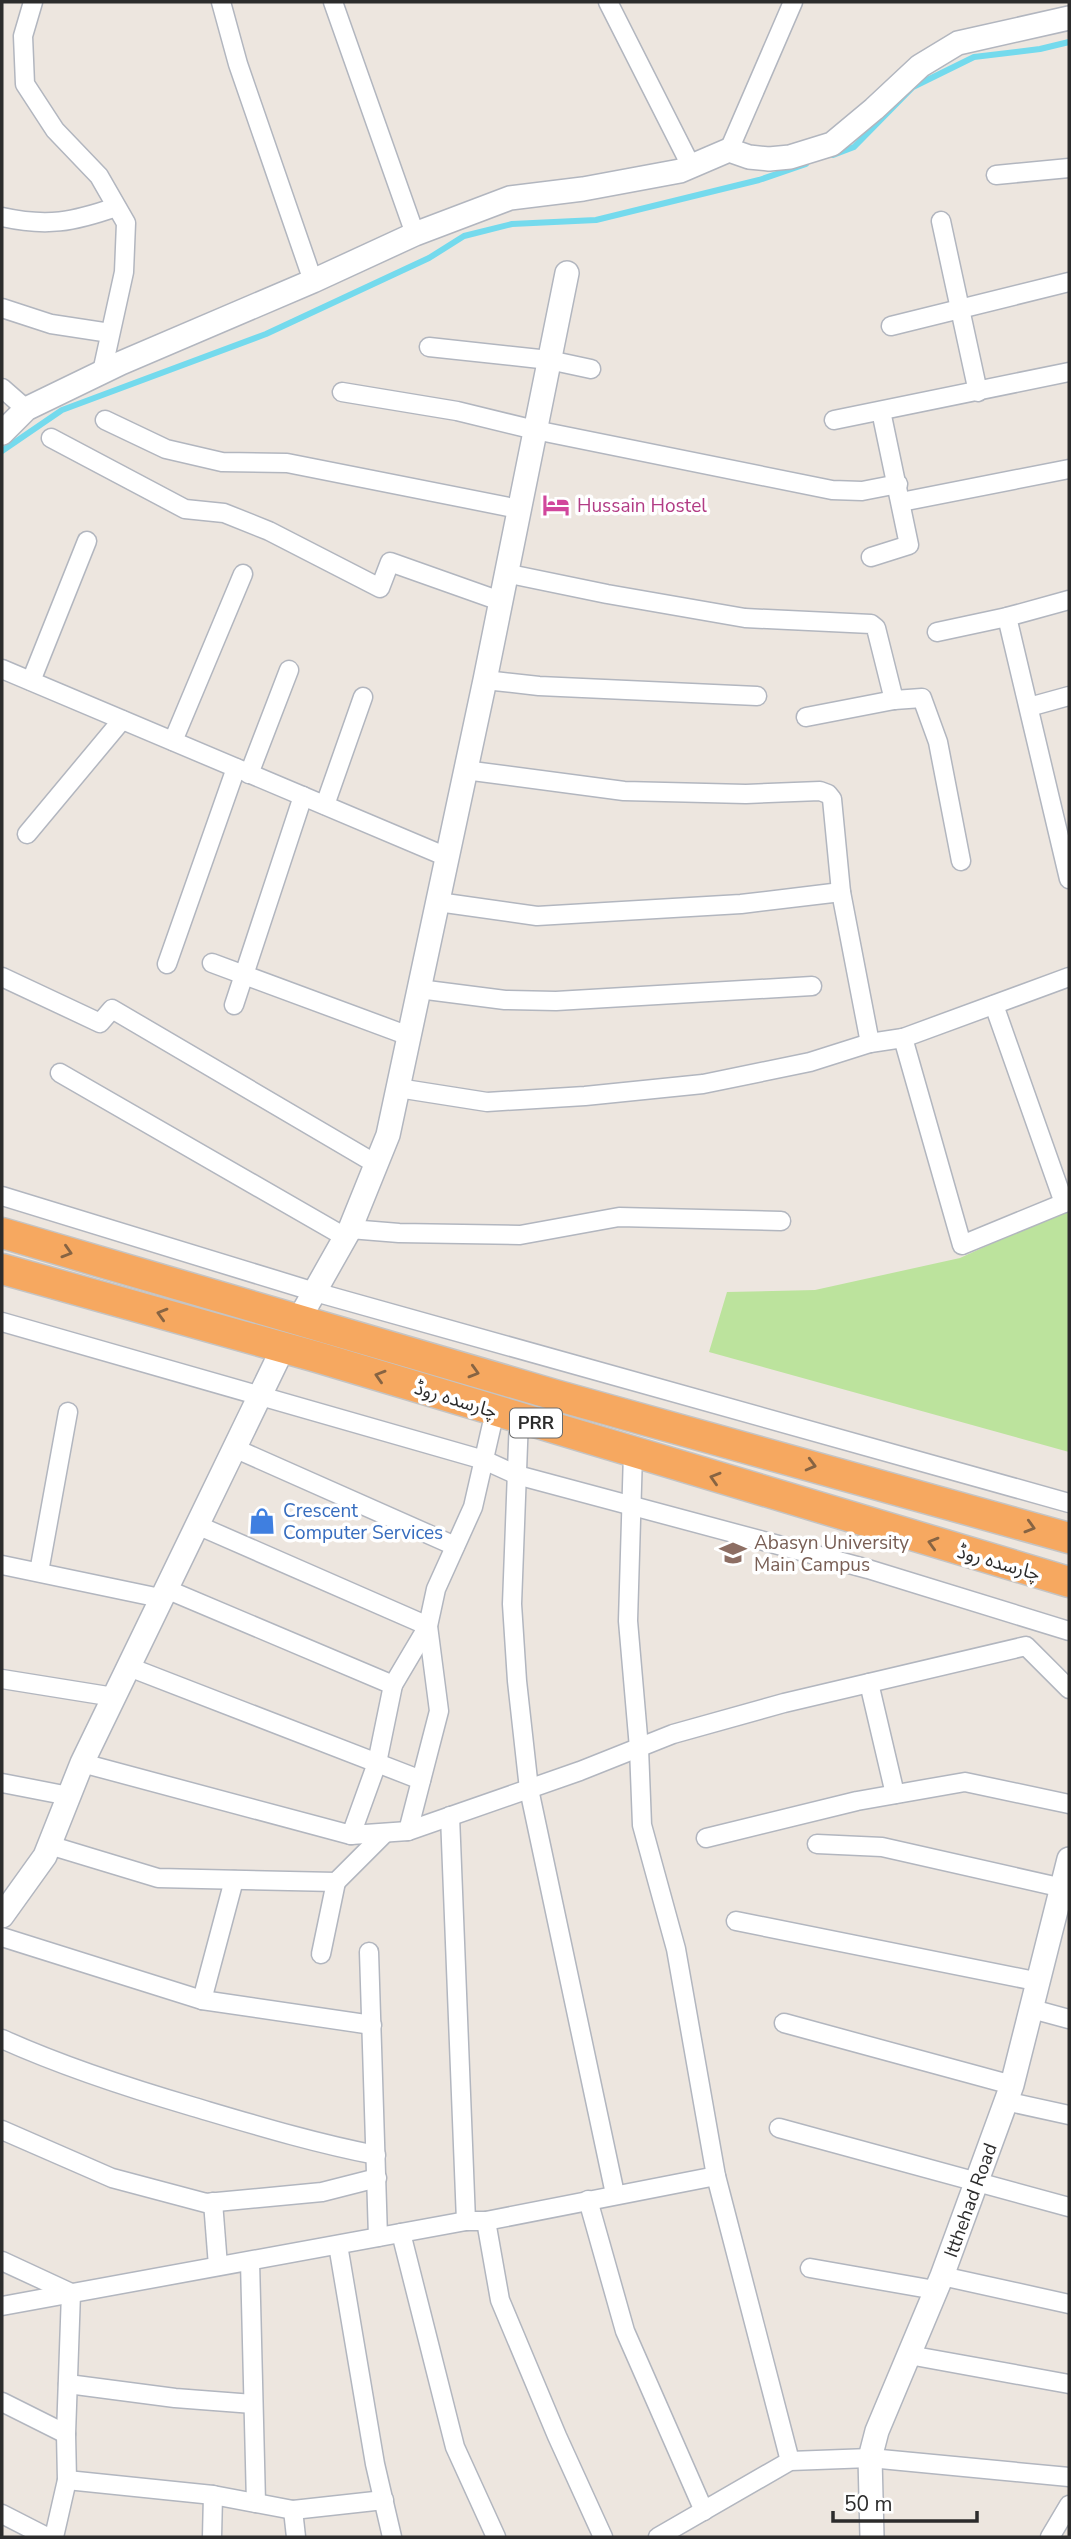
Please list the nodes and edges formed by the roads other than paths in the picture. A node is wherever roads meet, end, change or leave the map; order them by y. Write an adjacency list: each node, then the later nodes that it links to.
1 (33, 2): 11 (street)
2 (221, 2): 16 (street)
3 (333, 2): 14 (street)
4 (608, 2): 8 (street)
5 (793, 2): 7 (street)
6 (1069, 18): 7 (street)
7 (729, 150): 8 (street)
8 (691, 166): 14 (street)
9 (1069, 168): 10 (street)
10 (996, 175)
11 (116, 207): 12 (street); 21 (street)
12 (2, 217)
13 (941, 221): 19 (street)
14 (415, 234): 16 (street)
15 (567, 273): 23 (street)
16 (313, 281): 25 (street)
17 (1069, 282): 19 (street)
18 (2, 308): 21 (street)
19 (960, 311): 20 (street); 29 (street)
20 (891, 326)
21 (110, 332): 25 (street)
22 (429, 347): 23 (street)
23 (549, 360): 24 (street); 34 (street)
24 (591, 369)
25 (102, 372): 30 (street)
26 (1069, 372): 29 (street)
27 (2, 388): 30 (street)
28 (342, 392): 34 (street)
29 (978, 392): 31 (street)
30 (26, 409): 35 (street)
31 (881, 411): 33 (street); 38 (street)
32 (105, 420): 40 (street)
33 (834, 420)
34 (535, 430): 38 (street); 40 (street)
35 (2, 433)
36 (51, 438): 46 (street)
37 (1069, 469): 39 (street)
38 (898, 484): 39 (street)
39 (901, 502): 42 (street)
40 (519, 509): 43 (street)
41 (87, 541): 52 (street)
42 (871, 557)
43 (505, 573): 46 (street); 56 (street)
44 (243, 574): 60 (street)
45 (1069, 600): 47 (street)
46 (500, 601): 51 (street)
47 (1007, 617): 48 (street); 57 (street)
48 (937, 632)
49 (289, 670): 62 (street)
50 (4, 675): 52 (street)
51 (485, 680): 53 (street); 61 (street)
52 (31, 681): 59 (street)
53 (757, 696)
54 (1069, 696): 57 (street)
55 (363, 697): 64 (street)
56 (894, 701): 58 (street); 67 (street)
57 (1029, 706): 68 (street)
58 (806, 717)
59 (122, 720): 60 (street); 65 (street)
60 (173, 741): 62 (street)
61 (465, 770): 66 (street); 69 (street)
62 (243, 771): 63 (street); 72 (street)
63 (303, 796): 64 (street); 73 (street)
64 (325, 805): 66 (street)
65 (27, 834)
66 (447, 857): 70 (street)
67 (961, 861)
68 (1069, 879)
69 (841, 892): 70 (street); 82 (street)
70 (438, 902): 77 (street)
71 (212, 963): 73 (street)
72 (167, 964)
73 (246, 975): 78 (street); 80 (street)
74 (2, 977): 85 (street)
75 (1069, 977): 79 (street)
76 (812, 986): 77 (street)
77 (419, 989): 80 (street)
78 (234, 1005)
79 (994, 1005): 81 (street); 87 (street)
80 (409, 1036): 84 (street)
81 (903, 1038): 82 (street); 87 (street)
82 (870, 1043): 84 (street)
83 (60, 1073): 90 (street)
84 (398, 1088): 85 (street)
85 (376, 1164): 90 (street)
86 (2, 1196): 92 (street)
87 (1067, 1202)
88 (781, 1221): 90 (street)
89 (2, 1233): 93 (highway, چارسدہ روڈ / PRR, one-way to 93)
90 (347, 1233): 92 (street)
91 (2, 1269): 95 (highway, چارسدہ روڈ / PRR, one-way to 91)
92 (315, 1292): 93 (street); 104 (street)
93 (299, 1321): 103 (highway, چارسدہ روڈ / PRR, one-way to 103)
94 (2, 1322): 96 (street)
95 (283, 1348): 96 (street); 98 (highway, چارسدہ روڈ / PRR, one-way to 95)
96 (260, 1394): 99 (street); 101 (street)
97 (68, 1412): 111 (street)
98 (507, 1415): 100 (highway, چارسدہ روڈ / PRR); 101 (street); 102 (street)
99 (234, 1448): 106 (street); 109 (street)
100 (633, 1453): 105 (street); 107 (highway, چارسدہ روڈ / PRR, one-way to 100)
101 (484, 1460): 102 (street); 109 (street)
102 (517, 1475): 105 (street); 127 (street)
103 (894, 1489): 107 (highway); 108 (highway, چارسدہ روڈ / PRR, one-way to 108)
104 (1069, 1503)
105 (632, 1504): 115 (street); 122 (street)
106 (197, 1525): 113 (street); 114 (street)
107 (881, 1527): 112 (highway, چارسدہ روڈ / PRR, one-way to 107)
108 (1069, 1538)
109 (455, 1546): 114 (street)
110 (2, 1565): 111 (street)
111 (38, 1572): 113 (street)
112 (1069, 1582)
113 (163, 1593): 116 (street); 119 (street)
114 (428, 1626): 119 (street); 125 (street)
115 (1069, 1631)
116 (129, 1667): 121 (street); 124 (street)
117 (2, 1679): 121 (street)
118 (869, 1683): 120 (street); 122 (street); 128 (street)
119 (393, 1685): 124 (street)
120 (1069, 1689)
121 (114, 1697): 123 (street)
122 (639, 1748): 127 (street); 160 (street)
123 (82, 1763): 129 (street); 134 (street)
124 (377, 1763): 125 (street); 134 (street)
125 (421, 1780): 132 (street)
126 (2, 1783): 129 (street)
127 (529, 1789): 131 (street); 163 (street)
128 (895, 1794): 130 (street); 135 (street)
129 (69, 1796): 137 (street)
130 (1069, 1804)
131 (450, 1816): 132 (street); 167 (street)
132 (408, 1831): 133 (street)
133 (385, 1833): 134 (street); 140 (street)
134 (351, 1835)
135 (706, 1838)
136 (817, 1844): 141 (street)
137 (49, 1845): 139 (street); 142 (street)
138 (1069, 1859): 141 (street, Itthehad Road)
139 (234, 1880): 140 (street); 149 (street)
140 (336, 1882): 147 (street)
141 (1063, 1888): 144 (street, Itthehad Road)
142 (2, 1916)
143 (736, 1921): 148 (street)
144 (1061, 1930): 148 (street, Itthehad Road)
145 (2, 1937): 149 (street)
146 (369, 1952): 153 (street)
147 (321, 1954)
148 (1040, 1982): 150 (street, Itthehad Road)
149 (201, 2000): 153 (street)
150 (1032, 2009): 151 (street); 155 (street, Itthehad Road)
151 (1069, 2020)
152 (785, 2023): 155 (street)
153 (372, 2025): 159 (street)
154 (2, 2039): 159 (street)
155 (1009, 2093): 156 (street); 162 (street, Itthehad Road)
156 (1069, 2115)
157 (779, 2128): 162 (street)
158 (2, 2130): 165 (street)
159 (376, 2155): 161 (street)
160 (716, 2176): 163 (street); 187 (street)
161 (377, 2178): 165 (street); 170 (street)
162 (976, 2182): 166 (street); 176 (street, Itthehad Road)
163 (615, 2194): 164 (street)
164 (588, 2200): 168 (street); 195 (street)
165 (213, 2202): 174 (street)
166 (1069, 2207)
167 (467, 2221): 168 (street); 169 (street)
168 (486, 2221): 204 (street)
169 (401, 2233): 170 (street); 203 (street)
170 (378, 2237): 171 (street)
171 (338, 2245): 173 (street); 191 (street)
172 (2, 2261): 177 (street)
173 (250, 2261): 174 (street); 184 (street)
174 (218, 2266): 177 (street)
175 (810, 2268): 176 (street)
176 (939, 2283): 178 (street); 180 (street, Itthehad Road)
177 (71, 2293): 179 (street); 181 (street)
178 (1069, 2304)
179 (2, 2306)
180 (909, 2355): 182 (street); 186 (street, Itthehad Road)
181 (68, 2384): 184 (street); 185 (street)
182 (1069, 2384)
183 (2, 2402): 185 (street)
184 (253, 2404): 192 (street)
185 (66, 2434): 189 (street)
186 (870, 2458): 187 (street); 188 (street); 206 (street, Itthehad Road)
187 (790, 2461): 195 (street)
188 (1069, 2477)
189 (67, 2480): 190 (street); 199 (street)
190 (213, 2495): 192 (street); 200 (street)
191 (384, 2500): 194 (street); 202 (street)
192 (256, 2503): 194 (street)
193 (1069, 2505): 197 (street)
194 (293, 2510): 201 (street)
195 (704, 2511): 205 (street)
196 (2, 2514): 198 (street)
197 (1059, 2530)
198 (47, 2537)
199 (54, 2537)
200 (212, 2537)
201 (296, 2537)
202 (392, 2537)
203 (496, 2537)
204 (603, 2537)
205 (659, 2537)
206 (872, 2537)

